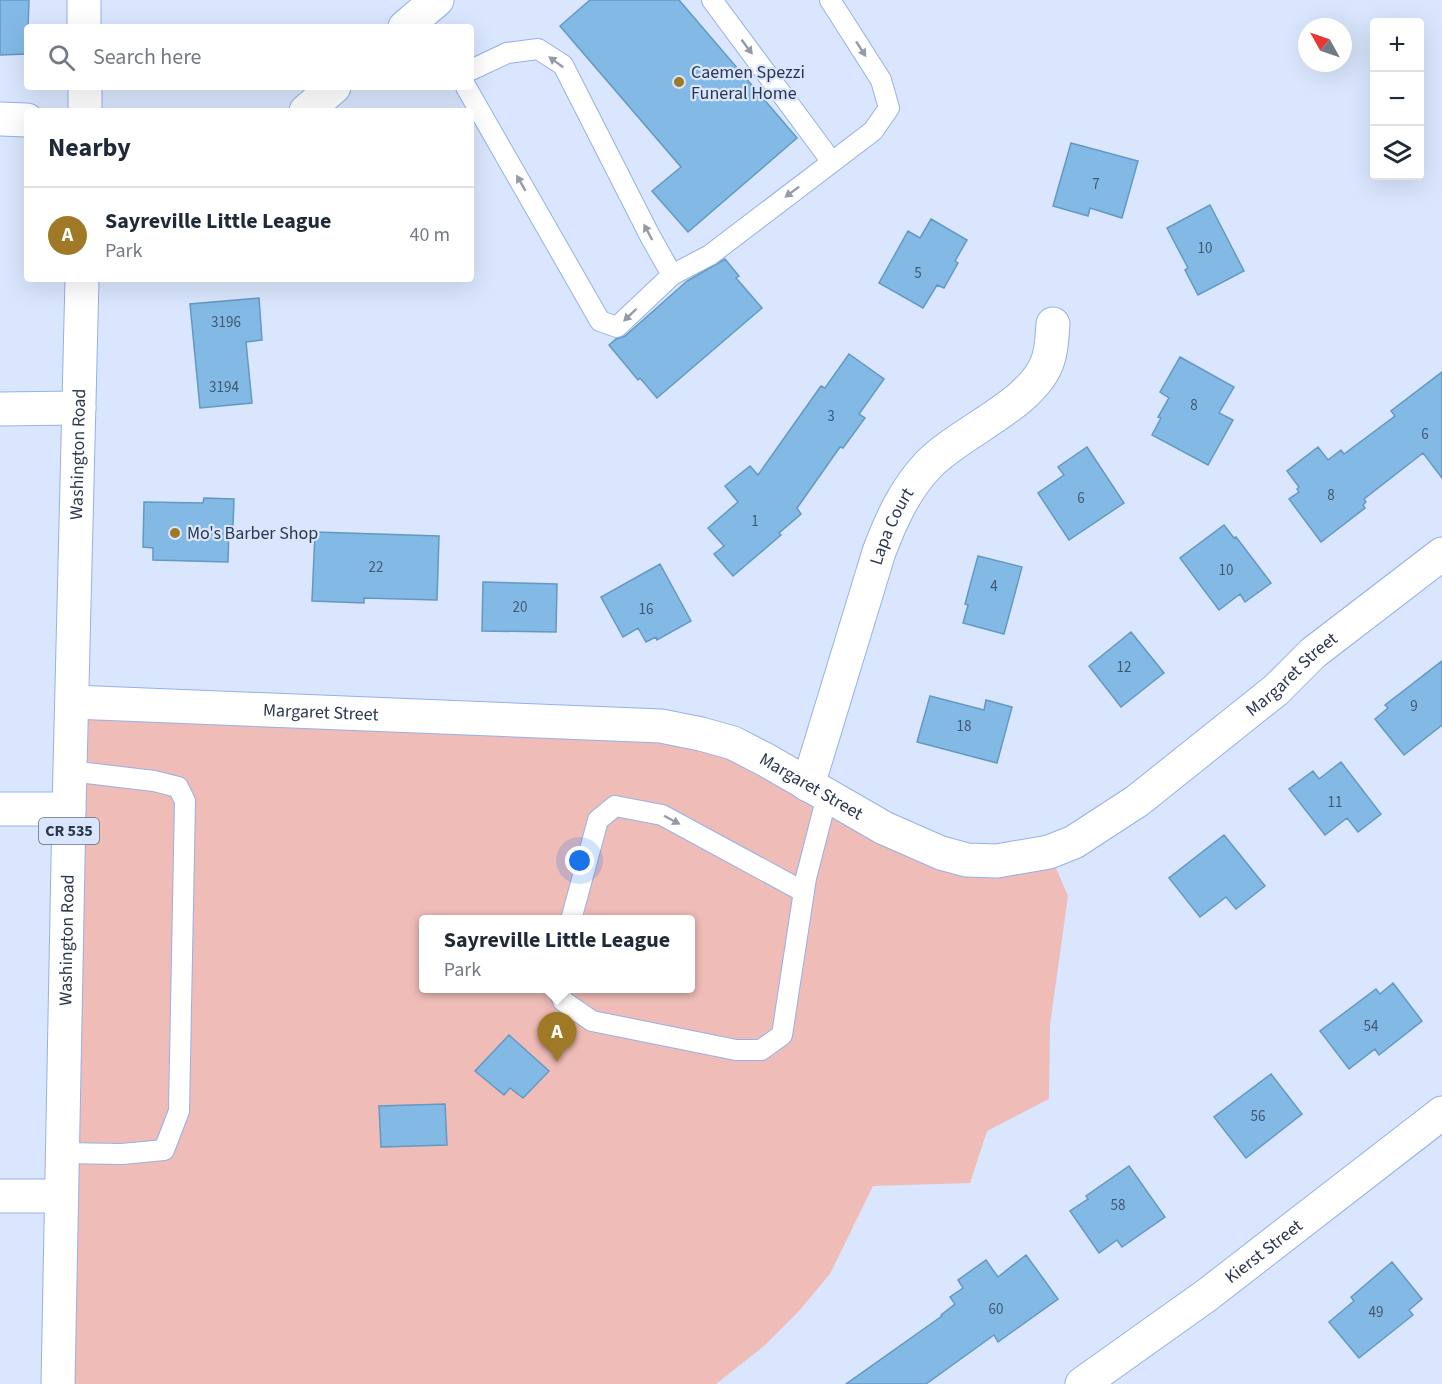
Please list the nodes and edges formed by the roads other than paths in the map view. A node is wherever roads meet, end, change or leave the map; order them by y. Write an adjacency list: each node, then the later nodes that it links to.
1 (84, 0): 4 (street)
2 (712, 0): 13 (lane, one-way to 13)
3 (830, 0): 13 (lane, one-way to 13)
4 (84, 24)
5 (474, 69): 14 (lane, one-way to 5)
6 (85, 90): 9 (street)
7 (330, 90): 10 (street)
8 (468, 90): 14 (lane, one-way to 8)
9 (85, 108)
10 (310, 108)
11 (0, 119): 12 (street)
12 (24, 120)
13 (832, 162): 14 (lane, one-way to 14)
14 (672, 275)
15 (82, 282): 17 (street, Washington Road / CR 535)
16 (1053, 324): 22 (street, Lapa Court)
17 (79, 408): 18 (street); 20 (street, Washington Road / CR 535)
18 (0, 409)
19 (1442, 554): 22 (street, Margaret Street)
20 (73, 702): 21 (street, Washington Road / CR 535); 22 (street, Margaret Street)
21 (70, 771): 24 (street, Washington Road / CR 535); 29 (lane)
22 (817, 790): 25 (lane)
23 (0, 809): 24 (street)
24 (69, 809): 29 (street, Washington Road / CR 535)
25 (804, 892): 26 (lane, one-way to 25); 27 (lane)
26 (572, 915)
27 (561, 993)
28 (1442, 1113): 33 (street, Kierst Street)
29 (62, 1153): 31 (street, Washington Road / CR 535)
30 (0, 1196): 31 (street)
31 (61, 1196): 32 (street, Washington Road / CR 535)
32 (58, 1384)
33 (1082, 1384)

